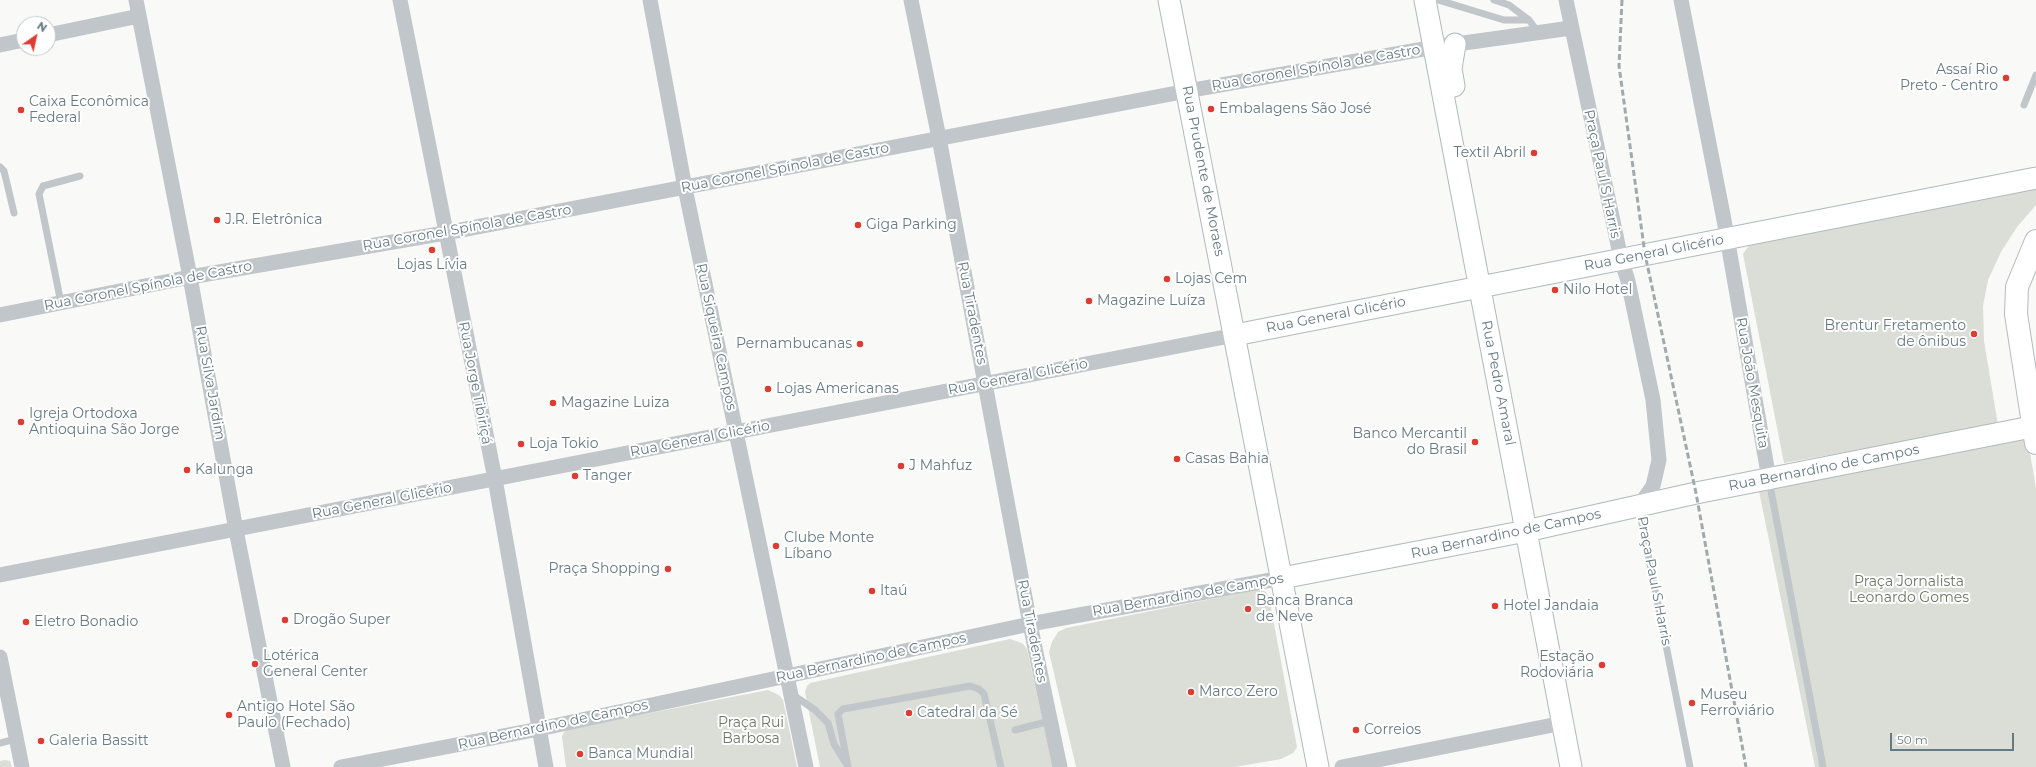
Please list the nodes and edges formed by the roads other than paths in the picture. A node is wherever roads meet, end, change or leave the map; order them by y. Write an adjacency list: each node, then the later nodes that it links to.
1 (136, 0): 11 (street, Rua Silva Jardim)
2 (400, 0): 29 (street, Rua Jorge Tibiriçá)
3 (650, 0): 26 (street, Rua Siqueira Campos)
4 (911, 0): 22 (street, Rua Tiradentes)
5 (1169, 0): 20 (street, Rua Prudente de Moraes)
6 (1425, 0): 18 (street, Rua Pedro Amaral)
7 (1438, 0): 12 (lane)
8 (1494, 0): 12 (lane)
9 (1566, 0): 13 (street, Praça Paul S Harris)
10 (1681, 0): 28 (street, Rua João Mesquita)
11 (139, 16): 14 (street); 32 (street, Rua Silva Jardim)
12 (1529, 20): 15 (lane)
13 (1571, 28): 15 (street, Rua Coronel Spínola de Castro); 31 (street, Praça Paul S Harris)
14 (56, 33)
15 (1539, 34): 18 (street, Rua Coronel Spínola de Castro)
16 (16, 42): 17 (street)
17 (0, 45)
18 (1445, 45): 20 (street, Rua Coronel Spínola de Castro); 33 (street, Rua Pedro Amaral)
19 (2036, 75): 21 (lane)
20 (1187, 91): 22 (street, Rua Coronel Spínola de Castro); 36 (street, Rua Prudente de Moraes)
21 (2024, 105)
22 (939, 138): 26 (street, Rua Coronel Spínola de Castro); 37 (street, Rua Tiradentes)
23 (0, 167): 27 (lane)
24 (80, 176): 34 (lane)
25 (2036, 178): 28 (street, Rua General Glicério)
26 (685, 188): 29 (street, Rua Coronel Spínola de Castro); 38 (street, Rua Siqueira Campos)
27 (14, 213)
28 (1726, 229): 31 (street, Rua General Glicério); 41 (street, Rua João Mesquita)
29 (445, 233): 32 (street, Rua Coronel Spínola de Castro); 40 (street, Rua Jorge Tibiriçá)
30 (2036, 242): 39 (main road)
31 (1620, 259): 33 (street, Rua General Glicério); 42 (street, Praça Paul S Harris)
32 (190, 277): 34 (street, Rua Coronel Spínola de Castro); 43 (street, Rua Silva Jardim)
33 (1480, 287): 36 (street, Rua General Glicério); 44 (street, Rua Pedro Amaral)
34 (61, 303): 35 (street, Rua Coronel Spínola de Castro)
35 (0, 315)
36 (1235, 334): 37 (street, Rua General Glicério); 46 (street, Rua Prudente de Moraes)
37 (985, 383): 38 (street, Rua General Glicério); 47 (street, Rua Tiradentes)
38 (735, 432): 40 (street, Rua General Glicério); 49 (street, Rua Siqueira Campos)
39 (2035, 432): 41 (street, Rua Bernardino de Campos)
40 (495, 479): 43 (street, Rua General Glicério); 52 (street, Rua Jorge Tibiriçá)
41 (1768, 479): 42 (street, Rua Bernardino de Campos); 68 (lane, Rua João Mesquita)
42 (1639, 506): 44 (street, Rua Bernardino de Campos); 67 (lane, Praça Paul S Harris)
43 (236, 530): 45 (street, Rua General Glicério); 57 (street, Rua Silva Jardim)
44 (1526, 531): 46 (street, Rua Bernardino de Campos); 51 (street, Rua Pedro Amaral)
45 (0, 575)
46 (1282, 578): 47 (street, Rua Bernardino de Campos); 64 (street, Rua Prudente de Moraes)
47 (1030, 624): 49 (street, Rua Bernardino de Campos); 50 (street, Rua Tiradentes)
48 (0, 657): 54 (street)
49 (788, 683): 52 (street, Rua Bernardino de Campos); 60 (street, Rua Siqueira Campos); 61 (lane)
50 (1050, 721): 53 (lane); 63 (street, Rua Tiradentes)
51 (1563, 723): 65 (street); 66 (street, Rua Pedro Amaral)
52 (539, 729): 58 (street, Rua Bernardino de Campos); 59 (street, Rua Jorge Tibiriçá)
53 (1014, 730)
54 (16, 739): 55 (lane); 56 (street)
55 (0, 743)
56 (22, 767)
57 (283, 767)
58 (341, 767)
59 (546, 767)
60 (806, 767)
61 (847, 767): 62 (lane)
62 (1001, 767)
63 (1060, 767)
64 (1318, 767)
65 (1342, 767)
66 (1571, 767)
67 (1690, 767)
68 (1823, 767)

